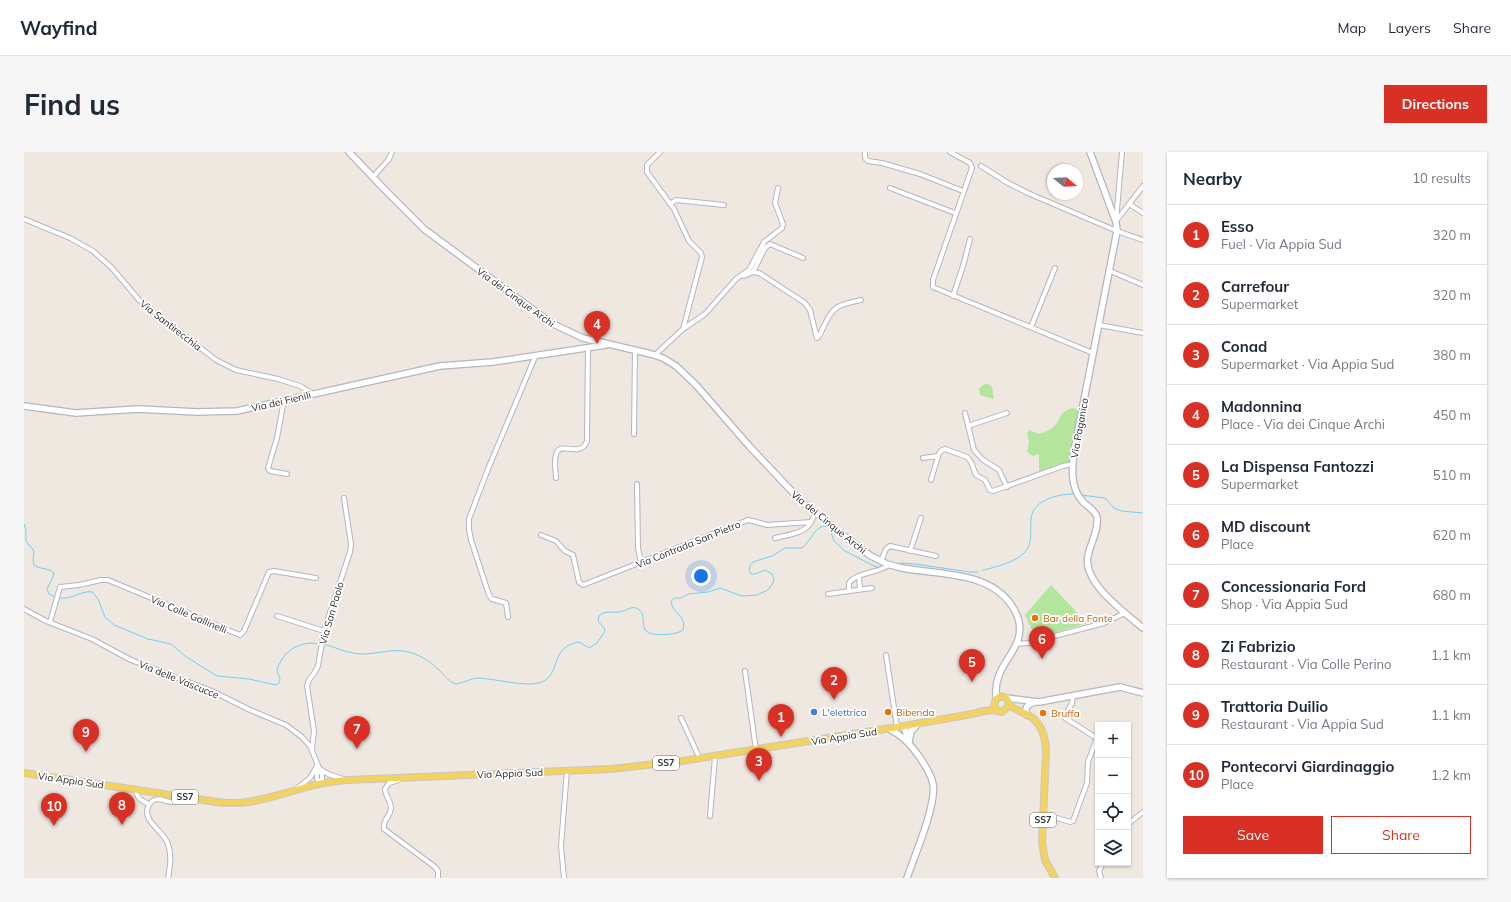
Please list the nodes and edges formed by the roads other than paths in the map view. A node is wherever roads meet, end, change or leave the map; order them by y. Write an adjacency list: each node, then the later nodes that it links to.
1 (349, 152): 9 (main road, Via dei Cinque Archi)
2 (392, 152): 9 (street)
3 (660, 152): 14 (street)
4 (864, 152): 13 (street)
5 (950, 152): 13 (street)
6 (1090, 152): 20 (main road, Via Paganico)
7 (1122, 152): 20 (street, Via Paganico)
8 (982, 166): 21 (street)
9 (373, 177): 36 (main road, Via dei Cinque Archi)
10 (1143, 186): 15 (street)
11 (778, 188): 28 (street)
12 (890, 188): 17 (street)
13 (963, 191): 17 (street)
14 (670, 204): 16 (street); 34 (street)
15 (1130, 204): 18 (street); 20 (street)
16 (724, 205)
17 (955, 213): 30 (street)
18 (1143, 213)
19 (24, 220): 42 (street, Via Santirecchia)
20 (1116, 221): 21 (main road, Via Paganico)
21 (1117, 231): 23 (street); 27 (main road, Via Paganico)
22 (970, 240): 30 (street)
23 (1143, 240)
24 (803, 258): 26 (street)
25 (1054, 268): 33 (street)
26 (753, 272): 28 (street); 31 (street)
27 (1110, 272): 29 (street); 32 (main road, Via Paganico)
28 (733, 282): 34 (street)
29 (1143, 285)
30 (953, 296): 33 (street)
31 (861, 300)
32 (1099, 326): 35 (street); 39 (main road, Via Paganico)
33 (1031, 327): 39 (street)
34 (683, 329): 40 (street)
35 (1143, 333)
36 (611, 344): 37 (main road, Via dei Fienili); 38 (main road, Via dei Cinque Archi)
37 (588, 348): 41 (main road, Via dei Fienili); 53 (street)
38 (635, 350): 40 (main road, Via dei Cinque Archi); 48 (street)
39 (1093, 353): 51 (main road, Via Paganico)
40 (654, 355): 58 (main road, Via dei Cinque Archi)
41 (535, 357): 42 (main road, Via dei Fienili); 77 (street)
42 (313, 394): 43 (main road, Via dei Fienili)
43 (284, 400): 44 (main road, Via dei Fienili); 52 (street)
44 (24, 406)
45 (965, 413): 47 (street)
46 (1006, 413): 47 (street)
47 (968, 426): 56 (street)
48 (634, 434)
49 (938, 456): 50 (street); 54 (street); 56 (street)
50 (923, 458)
51 (1073, 464): 56 (street); 75 (main road, Via Paganico)
52 (287, 474)
53 (556, 478)
54 (931, 480)
55 (636, 484): 66 (street)
56 (1007, 487)
57 (344, 498): 80 (street, Via San Paolo)
58 (816, 513): 60 (street); 65 (main road, Via dei Cinque Archi)
59 (921, 518): 63 (street)
60 (811, 522): 62 (street); 66 (street, Via Contrada San Pietro)
61 (541, 535): 66 (street, Via Contrada San Pietro)
62 (775, 538)
63 (910, 551): 64 (street); 65 (street)
64 (936, 556)
65 (881, 561): 67 (main road, Via dei Cinque Archi)
66 (641, 562)
67 (889, 565): 68 (street); 81 (main road, Via dei Cinque Archi)
68 (859, 576): 71 (street); 72 (street)
69 (316, 578): 78 (street, Via Colle Gallinelli)
70 (872, 588): 71 (street)
71 (860, 589): 72 (street)
72 (849, 591): 73 (street)
73 (828, 594)
74 (24, 609): 78 (street, Via delle Vascucce)
75 (1125, 613): 79 (main road, Via Paganico); 81 (street)
76 (277, 616): 80 (street)
77 (508, 617)
78 (50, 622): 104 (street, Via delle Vascucce)
79 (1143, 628)
80 (324, 631): 104 (street, Via San Paolo)
81 (1016, 644): 84 (main road, Via dei Cinque Archi)
82 (886, 655): 99 (street)
83 (745, 671): 105 (street)
84 (996, 682): 87 (main road); 89 (main road)
85 (1143, 693): 86 (main road)
86 (1073, 696): 90 (main road); 101 (street)
87 (1004, 697): 88 (main road); 89 (main road); 91 (main road)
88 (1020, 699): 90 (main road); 91 (main road)
89 (995, 701): 92 (main road); 93 (main road, SS7)
90 (1035, 702): 96 (main road)
91 (1009, 705): 94 (main road); 95 (main road, SS7)
92 (997, 710): 93 (main road, Via Appia Sud / SS7); 94 (main road, SS7)
93 (984, 711): 98 (main road, Via Appia Sud / SS7)
94 (1004, 711): 95 (main road, SS7)
95 (1020, 712): 96 (main road, SS7)
96 (1027, 715): 127 (main road, SS7)
97 (681, 718): 107 (street)
98 (918, 724): 99 (main road, Via Appia Sud / SS7); 102 (main road)
99 (901, 727): 100 (main road, Via Appia Sud / SS7); 102 (main road)
100 (889, 729): 102 (main road); 105 (main road, Via Appia Sud / SS7)
101 (1095, 737)
102 (909, 742): 126 (main road)
103 (1095, 743): 120 (street)
104 (312, 749): 108 (street, Via delle Vascucce)
105 (756, 750): 106 (main road, Via Appia Sud / SS7)
106 (714, 757): 107 (main road, Via Appia Sud / SS7); 119 (street)
107 (700, 759): 109 (main road, Via Appia Sud / SS7)
108 (317, 766): 112 (street); 113 (street, Via delle Vascucce); 115 (street)
109 (567, 770): 111 (main road, Via Appia Sud / SS7); 125 (street)
110 (24, 773): 114 (main road, Via Appia Sud / SS7)
111 (411, 777): 112 (main road, Via Appia Sud / SS7); 124 (street)
112 (345, 780): 113 (main road, Via Appia Sud / SS7)
113 (322, 784): 115 (main road, Via Appia Sud / SS7)
114 (136, 789): 116 (main road, Via Appia Sud / SS7); 117 (street)
115 (294, 790): 116 (main road, Via Appia Sud / SS7)
116 (181, 797): 117 (street)
117 (149, 804): 123 (street)
118 (1143, 812): 121 (street)
119 (710, 816)
120 (1054, 817)
121 (1131, 822)
122 (1102, 866): 128 (street)
123 (168, 878)
124 (438, 878)
125 (564, 878)
126 (907, 878)
127 (1055, 878)
128 (1101, 878)

